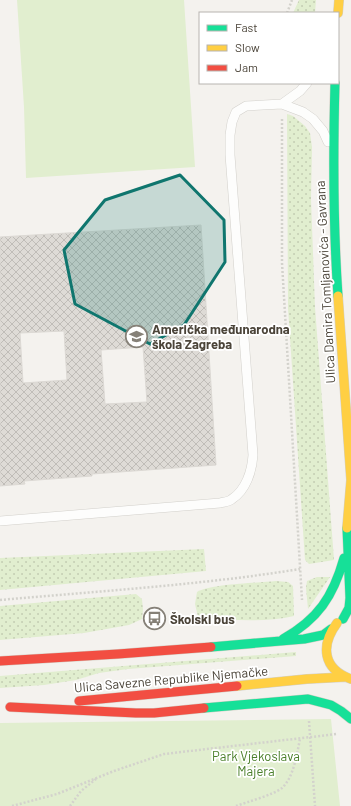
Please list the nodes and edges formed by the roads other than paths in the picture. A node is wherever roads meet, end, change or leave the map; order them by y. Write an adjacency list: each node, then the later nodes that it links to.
1 (339, 0): 2 (street)
2 (338, 12)
3 (306, 84): 5 (lane)
4 (335, 84): 6 (street, Ulica Damira Tomljanovića - Gavrana)
5 (282, 104): 6 (lane); 8 (lane)
6 (333, 152): 7 (street, Ulica Damira Tomljanovića - Gavrana)
7 (351, 480): 9 (street, Ulica Damira Tomljanovića - Gavrana)
8 (0, 521)
9 (348, 541): 10 (street, Ulica Damira Tomljanovića - Gavrana); 12 (street)
10 (347, 618): 11 (street)
11 (332, 629): 12 (street); 14 (street)
12 (278, 641): 13 (street)
13 (0, 660)
14 (349, 679): 15 (street, Ulica Savezne Republike Njemačke)
15 (10, 707): 16 (street, Ulica Savezne Republike Njemačke); 17 (street)
16 (0, 708)
17 (351, 719)

